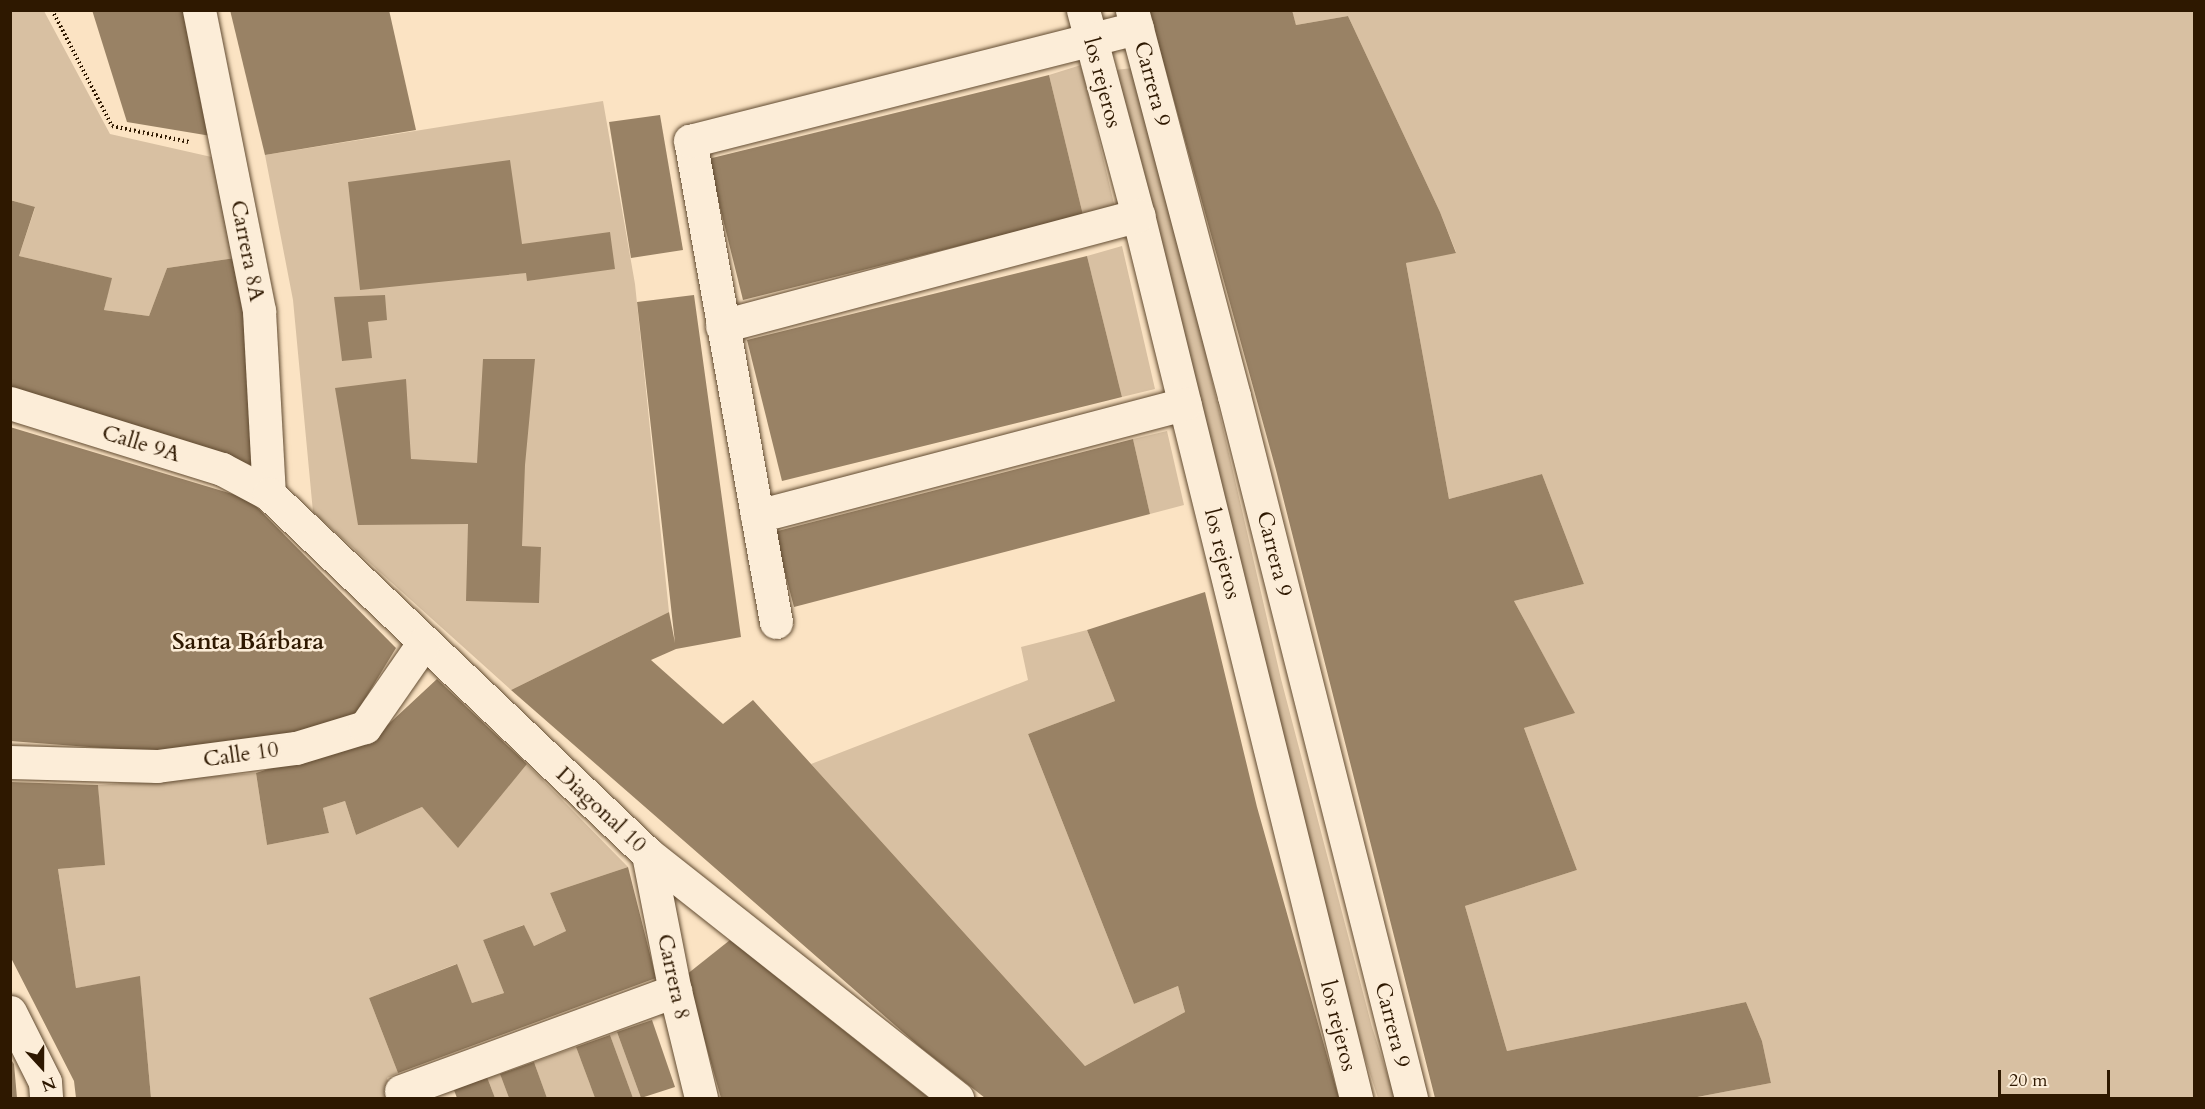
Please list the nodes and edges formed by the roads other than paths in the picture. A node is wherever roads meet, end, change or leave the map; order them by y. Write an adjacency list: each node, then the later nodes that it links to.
1 (199, 10): 8 (street, Carrera 8A)
2 (1135, 19): 3 (street); 21 (street, Carrera 9)
3 (1086, 25): 4 (street, los rejeros); 5 (street)
4 (1138, 215): 5 (street); 7 (street, los rejeros)
5 (722, 326): 9 (street)
6 (10, 403): 8 (street, Calle 9A)
7 (1185, 404): 9 (street); 20 (street, los rejeros)
8 (269, 494): 11 (street, Diagonal 10)
9 (758, 516): 10 (street)
10 (776, 622)
11 (424, 642): 12 (street, Calle 10); 13 (street, Diagonal 10)
12 (10, 762)
13 (648, 854): 14 (street, Carrera 8); 19 (street, Diagonal 10)
14 (675, 991): 16 (street); 18 (street, Carrera 8)
15 (10, 1012): 17 (street)
16 (400, 1091)
17 (46, 1098)
18 (701, 1098)
19 (957, 1098)
20 (1356, 1098)
21 (1411, 1098)

